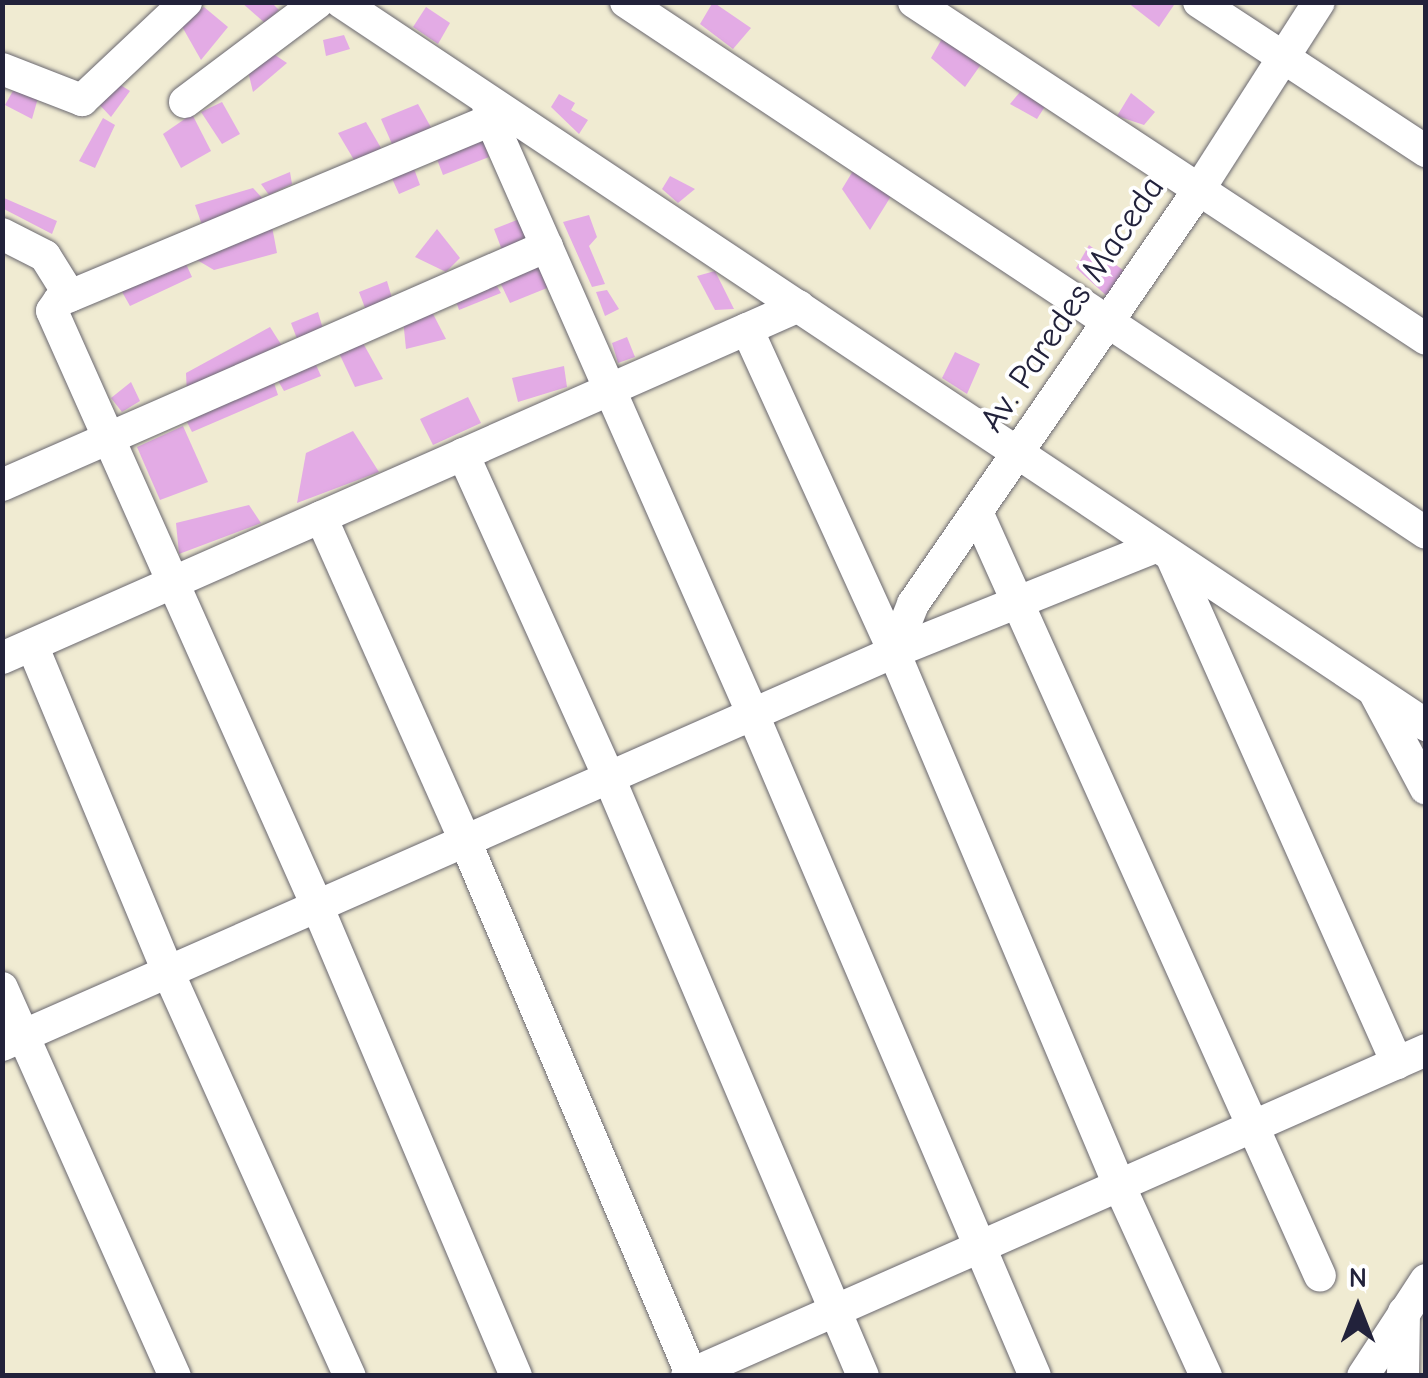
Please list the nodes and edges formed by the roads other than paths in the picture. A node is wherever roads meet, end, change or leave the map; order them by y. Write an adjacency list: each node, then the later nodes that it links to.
1 (186, 2): 9 (street)
2 (318, 2): 10 (street)
3 (341, 2): 11 (street)
4 (626, 2): 18 (street)
5 (914, 2): 13 (street)
6 (1198, 2): 8 (street)
7 (1319, 2): 8 (street, Av. Paredes Maceda)
8 (1282, 58): 12 (street); 13 (street, Av. Paredes Maceda)
9 (2, 69)
10 (185, 102)
11 (489, 110): 15 (street); 16 (street); 17 (street)
12 (1426, 151)
13 (1198, 191): 18 (street, Av. Paredes Maceda); 20 (street)
14 (2, 234): 16 (street)
15 (547, 246): 21 (street); 22 (street)
16 (70, 296): 22 (street)
17 (798, 306): 19 (street); 24 (street)
18 (1108, 321): 24 (street, Av. Paredes Maceda); 28 (street)
19 (747, 329): 21 (street); 33 (street)
20 (1426, 339)
21 (610, 389): 23 (street); 35 (street)
22 (108, 438): 25 (street); 30 (street)
23 (463, 454): 27 (street); 37 (street)
24 (1019, 454): 26 (street, Av. Paredes Maceda); 29 (street)
25 (2, 485)
26 (977, 512): 31 (street); 33 (street, Av. Paredes Maceda)
27 (321, 517): 30 (street); 39 (street)
28 (1426, 534)
29 (1164, 553): 31 (street); 34 (street); 44 (street)
30 (171, 584): 32 (street); 40 (street)
31 (1018, 603): 33 (street); 45 (street)
32 (17, 652): 41 (street)
33 (894, 652): 35 (street); 46 (street)
34 (1373, 689): 36 (street); 38 (street)
35 (754, 717): 37 (street); 47 (street)
36 (1426, 725)
37 (610, 780): 39 (street); 50 (street)
38 (1426, 789)
39 (466, 844): 40 (street); 52 (street)
40 (318, 908): 41 (street); 55 (street)
41 (169, 974): 43 (street); 54 (street)
42 (2, 988): 43 (street)
43 (14, 1041): 53 (street)
44 (1411, 1056): 45 (street)
45 (1254, 1126): 46 (street); 48 (street)
46 (1119, 1185): 47 (street); 58 (street)
47 (977, 1247): 50 (street); 57 (street)
48 (1320, 1276)
49 (1426, 1280): 51 (street)
50 (835, 1310): 52 (street); 56 (street)
51 (1404, 1312): 59 (street); 60 (street)
52 (690, 1375)
53 (175, 1376)
54 (350, 1376)
55 (516, 1376)
56 (864, 1376)
57 (1036, 1376)
58 (1206, 1376)
59 (1363, 1376)
60 (1404, 1376)

